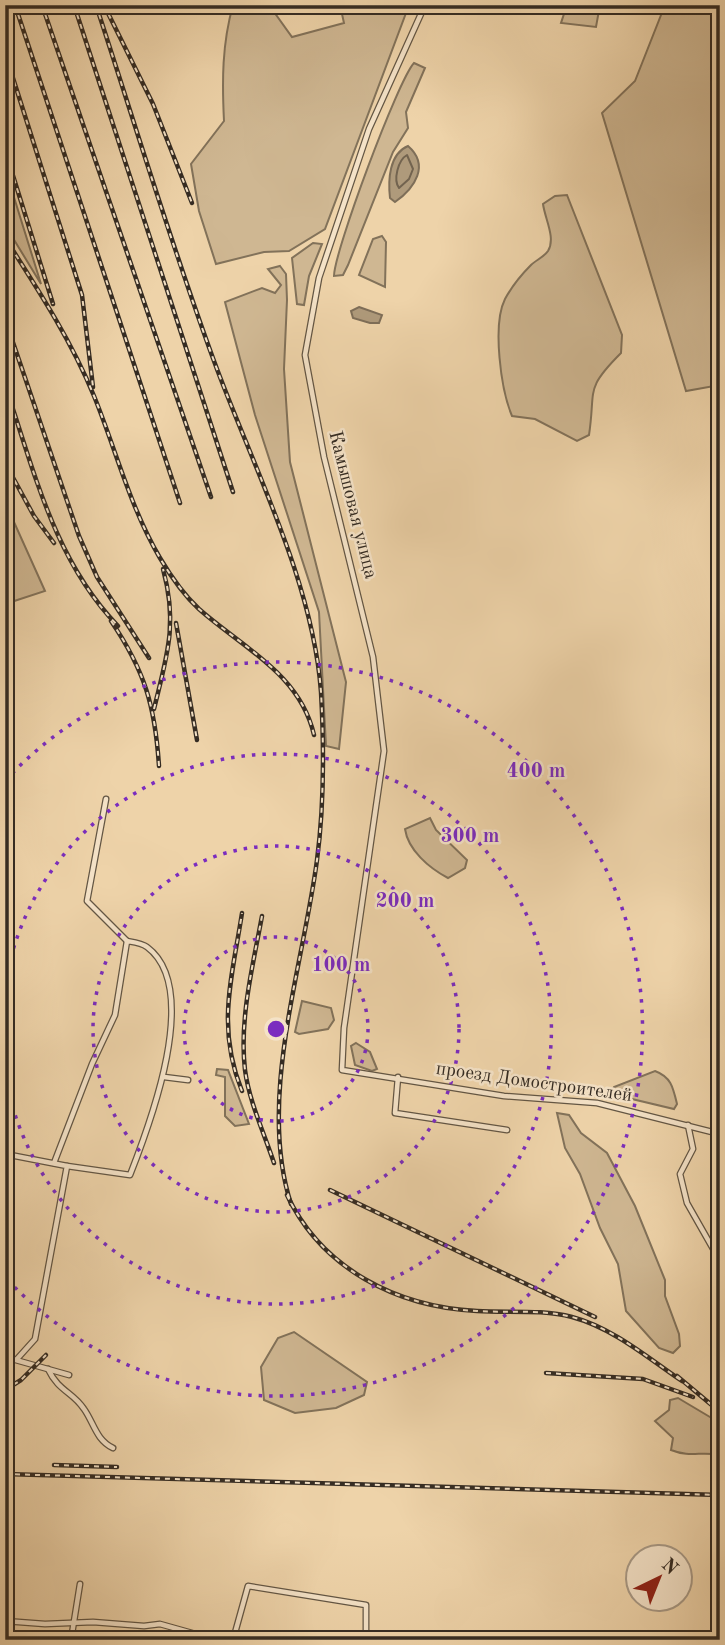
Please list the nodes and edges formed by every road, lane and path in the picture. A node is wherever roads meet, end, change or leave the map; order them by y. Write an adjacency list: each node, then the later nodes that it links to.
1 (425, 5): 4 (street, Камышовая улица)
2 (106, 799): 3 (street)
3 (127, 941): 5 (street); 12 (street)
4 (342, 1070): 6 (street, проезд Домостроителей)
5 (164, 1077): 7 (street); 13 (street)
6 (398, 1077): 8 (street, проезд Домостроителей); 9 (street)
7 (188, 1080)
8 (688, 1125): 10 (street, проезд Домостроителей); 15 (street)
9 (507, 1130)
10 (720, 1134)
11 (7, 1154): 12 (street); 14 (street)
12 (54, 1163): 13 (street)
13 (67, 1166): 17 (street)
14 (5, 1169)
15 (720, 1261)
16 (5, 1357): 17 (street)
17 (17, 1359): 18 (street)
18 (48, 1368): 19 (street); 20 (street)
19 (69, 1375)
20 (113, 1448)
21 (80, 1584): 23 (street)
22 (5, 1620): 23 (street)
23 (75, 1623): 24 (street); 25 (street)
24 (71, 1640)
25 (217, 1640)
26 (233, 1640): 27 (street)
27 (366, 1640)

